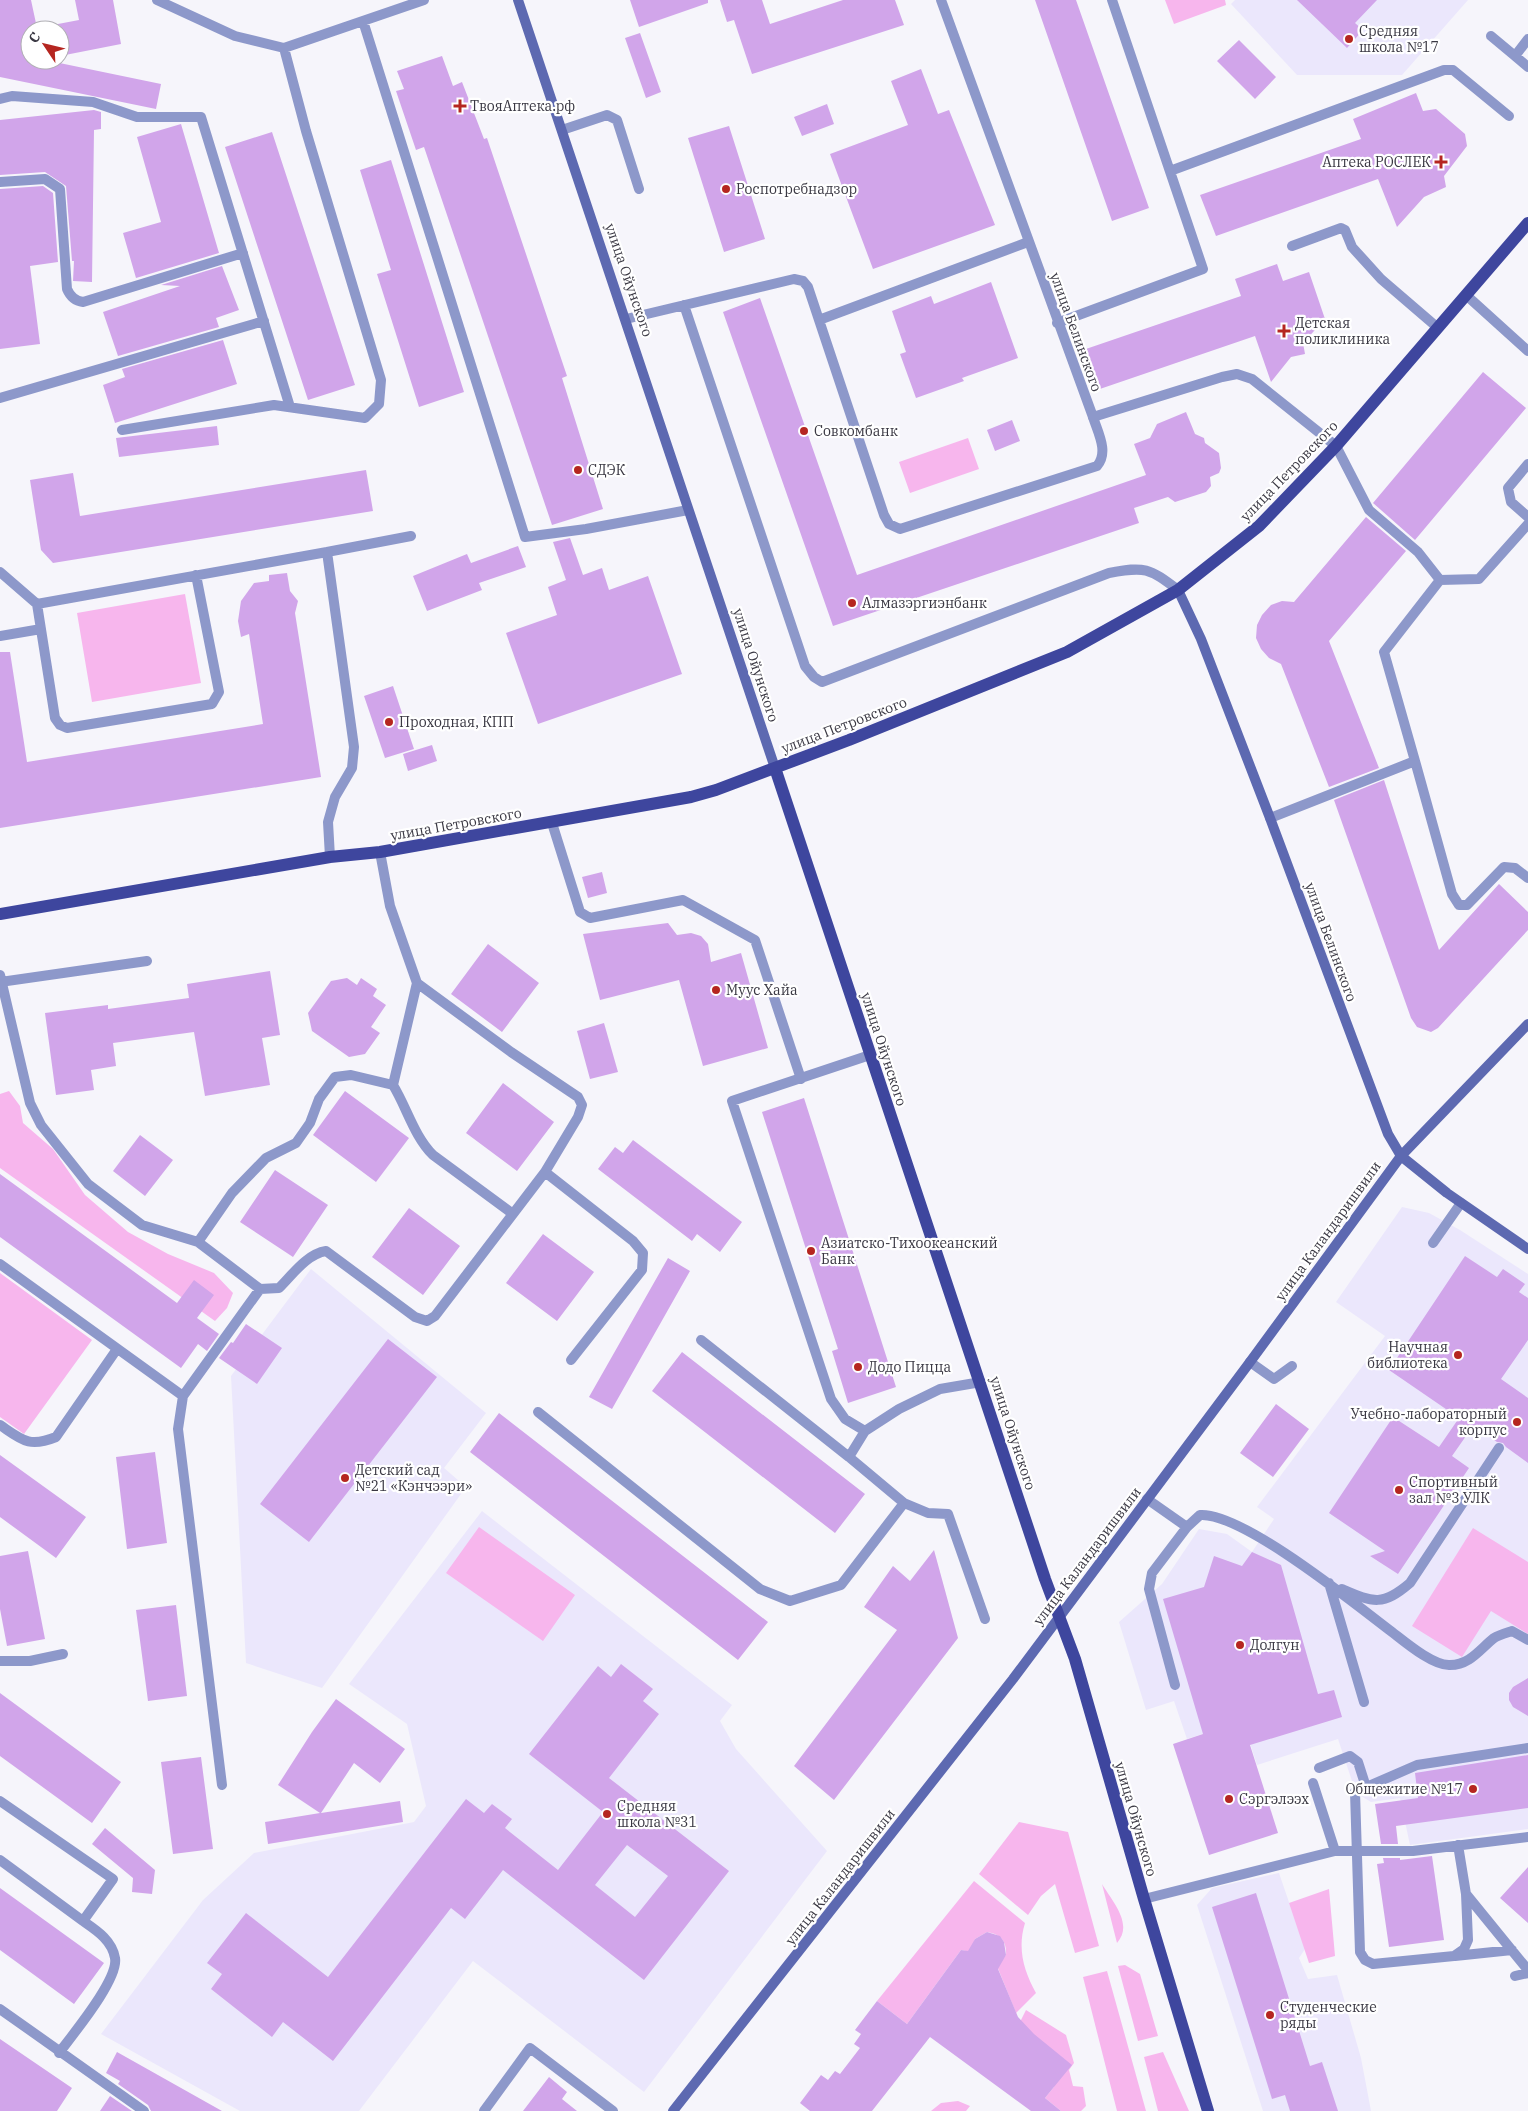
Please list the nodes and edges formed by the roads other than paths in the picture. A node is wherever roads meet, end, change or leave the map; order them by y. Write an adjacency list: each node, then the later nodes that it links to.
1 (157, 0): 9 (street)
2 (424, 0): 6 (street)
3 (518, 0): 14 (street, улица Ойунского)
4 (941, 0): 19 (street, улица Белинского)
5 (1112, 0): 15 (street)
6 (363, 21): 9 (street); 36 (street)
7 (1491, 36): 10 (street)
8 (1528, 39): 10 (street)
9 (284, 48): 31 (street)
10 (1514, 56): 11 (street)
11 (1528, 67)
12 (0, 99): 21 (street)
13 (1509, 116): 15 (street)
14 (562, 130): 17 (street); 24 (street, улица Ойунского)
15 (1170, 171): 27 (street)
16 (0, 182): 21 (street)
17 (639, 189)
18 (1528, 223): 22 (main road, улица Петровского)
19 (1028, 242): 25 (street); 27 (street, улица Белинского)
20 (1292, 246): 28 (street)
21 (243, 253): 26 (street)
22 (1466, 295): 28 (main road, улица Петровского); 29 (street)
23 (684, 305): 24 (street); 25 (street); 44 (street)
24 (626, 319): 36 (street, улица Ойунского)
25 (819, 320): 32 (street, улица Белинского)
26 (264, 321): 30 (street); 31 (street)
27 (1057, 323): 32 (street, улица Белинского)
28 (1438, 328): 34 (main road, улица Петровского)
29 (1528, 351)
30 (0, 398)
31 (290, 407): 33 (street)
32 (1092, 417): 34 (street)
33 (122, 430)
34 (1336, 446): 43 (street); 44 (main road, улица Петровского)
35 (1528, 464): 37 (street)
36 (688, 510): 49 (street, улица Ойунского)
37 (1528, 517)
38 (1528, 524): 43 (street)
39 (412, 536): 40 (street)
40 (327, 552): 42 (street); 53 (street)
41 (0, 572): 45 (street)
42 (196, 575): 45 (street); 46 (street)
43 (1440, 580): 48 (street)
44 (1178, 590): 49 (main road, улица Петровского); 50 (street, улица Белинского)
45 (37, 604): 46 (street)
46 (41, 629): 47 (street)
47 (0, 636)
48 (1415, 761): 50 (street); 54 (street)
49 (775, 768): 51 (main road, улица Петровского); 60 (main road, улица Ойунского)
50 (1270, 818): 63 (street, улица Белинского)
51 (552, 822): 52 (main road, улица Петровского); 61 (street)
52 (380, 852): 53 (main road, улица Петровского); 58 (street)
53 (330, 857): 55 (main road, улица Петровского)
54 (1528, 878)
55 (0, 914)
56 (147, 961): 57 (street)
57 (1, 980): 67 (street)
58 (417, 983): 62 (street); 64 (street)
59 (1528, 1024): 63 (street, улица Каландаришвили)
60 (870, 1055): 61 (street); 77 (main road, улица Ойунского)
61 (801, 1079): 81 (street)
62 (393, 1085): 66 (street); 67 (street)
63 (1401, 1156): 65 (street, улица Белинского); 75 (street, улица Каландаришвили)
64 (544, 1172): 66 (street); 74 (street)
65 (1461, 1203): 68 (street); 69 (street, улица Белинского)
66 (513, 1214): 71 (street)
67 (198, 1242): 71 (street)
68 (1433, 1243)
69 (1528, 1249)
70 (0, 1264): 73 (street)
71 (260, 1289): 78 (street)
72 (701, 1340): 83 (street)
73 (117, 1349): 78 (street); 80 (street)
74 (571, 1360)
75 (1250, 1362): 76 (street); 84 (street, улица Каландаришвили)
76 (1292, 1366)
77 (981, 1382): 81 (street); 88 (main road, улица Ойунского)
78 (183, 1396): 98 (street)
79 (538, 1412): 85 (street)
80 (0, 1425)
81 (865, 1431): 83 (street)
82 (1499, 1448): 87 (street)
83 (849, 1457): 85 (street)
84 (1147, 1499): 86 (street); 88 (street, улица Каландаришвили)
85 (904, 1503): 89 (street)
86 (1187, 1527): 87 (street); 93 (street)
87 (1329, 1583): 90 (street); 94 (street)
88 (1060, 1617): 107 (main road, улица Ойунского); 118 (street, улица Каландаришвили)
89 (985, 1619)
90 (1528, 1640)
91 (63, 1654): 92 (street)
92 (0, 1661)
93 (1175, 1685)
94 (1364, 1702)
95 (1528, 1748): 99 (street)
96 (1319, 1768): 99 (street)
97 (1313, 1783): 104 (street)
98 (222, 1785)
99 (1366, 1787): 103 (street)
100 (0, 1801): 108 (street)
101 (1528, 1837): 102 (street)
102 (1458, 1845): 103 (street); 106 (street)
103 (1357, 1850): 104 (street); 110 (street)
104 (1335, 1851): 107 (street)
105 (0, 1860): 108 (street)
106 (1466, 1894): 109 (street); 110 (street)
107 (1144, 1899): 119 (main road, улица Ойунского)
108 (83, 1921): 114 (street)
109 (1512, 1950): 110 (street); 111 (street)
110 (1454, 1956)
111 (1528, 1972): 112 (street)
112 (1515, 1976)
113 (0, 2010): 114 (street)
114 (59, 2053): 115 (street)
115 (144, 2111)
116 (484, 2111): 117 (street)
117 (613, 2111)
118 (674, 2111)
119 (1208, 2111)

